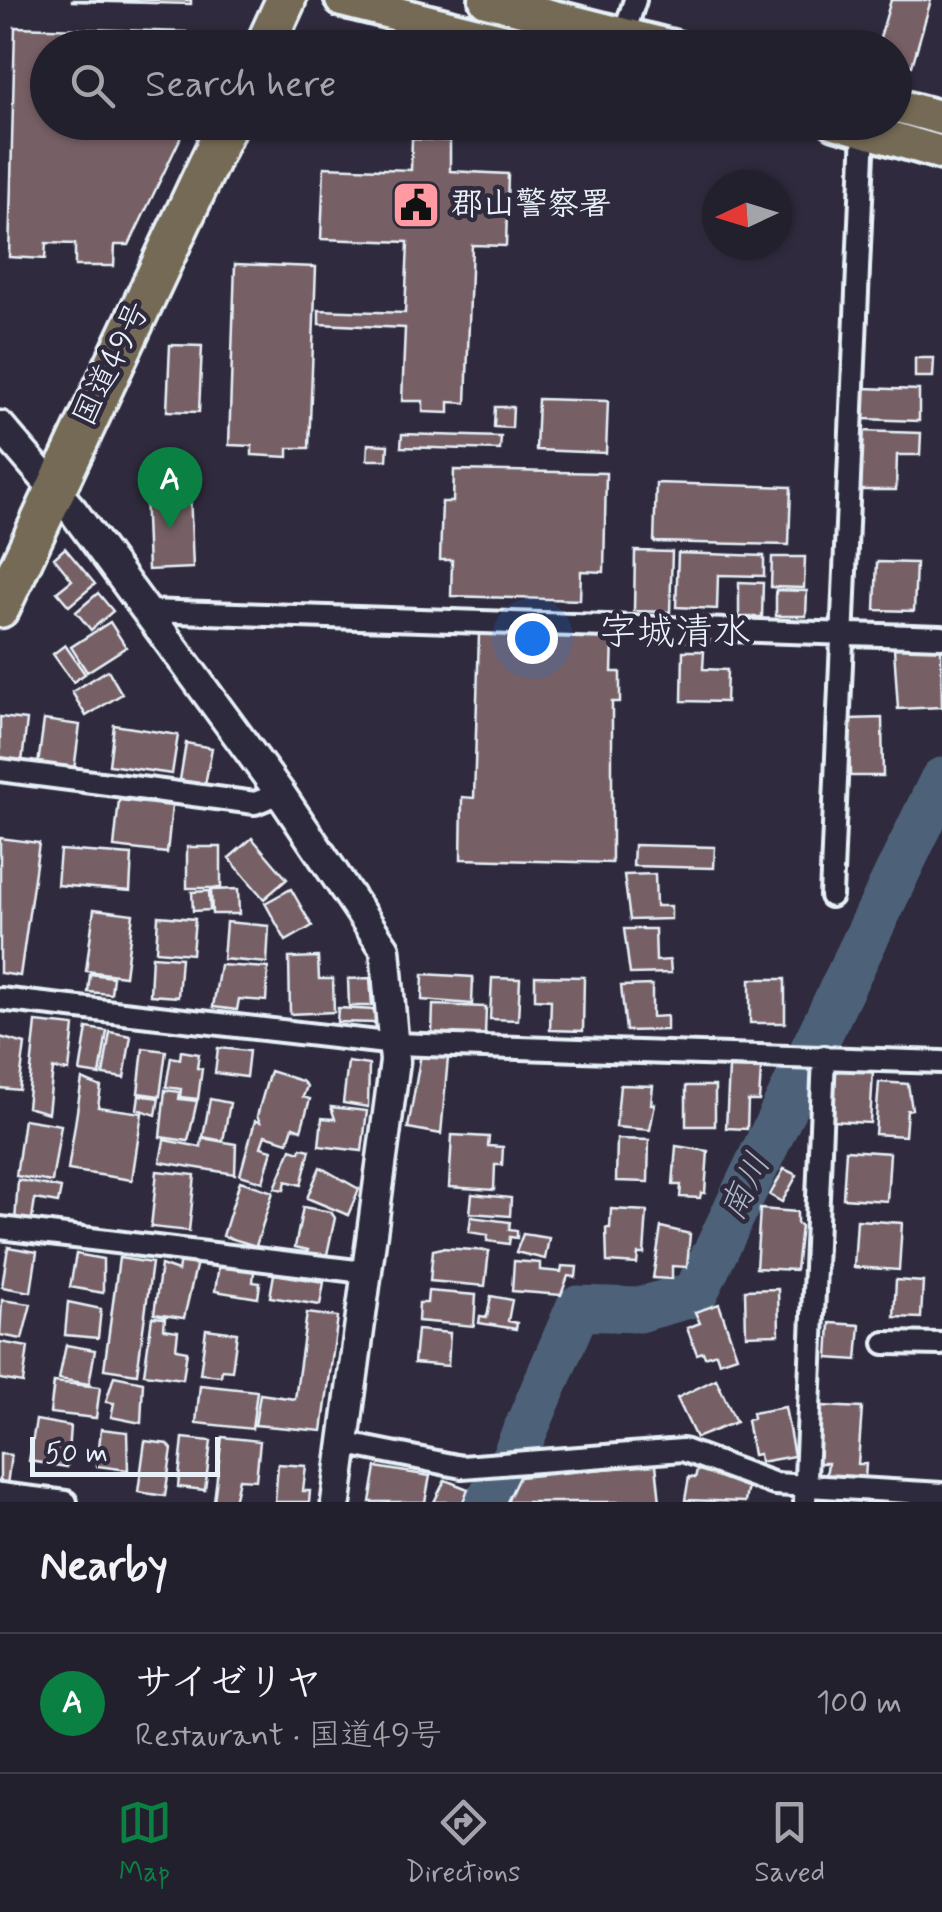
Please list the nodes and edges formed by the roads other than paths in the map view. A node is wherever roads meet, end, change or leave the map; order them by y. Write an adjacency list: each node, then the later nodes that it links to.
1 (286, 0): 5 (highway)
2 (342, 0): 6 (main road)
3 (486, 0): 7 (main road)
4 (635, 0): 8 (street)
5 (272, 30)
6 (461, 30)
7 (608, 30)
8 (625, 30)
9 (912, 110): 10 (main road)
10 (942, 118)
11 (219, 140): 16 (highway, 国道49号)
12 (850, 140): 20 (street)
13 (898, 140): 14 (main road)
14 (942, 153)
15 (0, 426): 16 (street)
16 (53, 488): 17 (highway, 国道49号); 19 (street)
17 (9, 570): 18 (highway, 国道49号)
18 (0, 608)
19 (147, 611): 20 (street); 23 (street)
20 (843, 632): 21 (street); 24 (street)
21 (942, 637)
22 (0, 770): 23 (street)
23 (280, 794): 26 (street)
24 (830, 896)
25 (0, 999): 26 (street)
26 (395, 1044): 27 (street); 30 (street)
27 (824, 1057): 28 (street); 36 (street)
28 (942, 1062)
29 (0, 1228): 30 (street)
30 (364, 1272): 33 (street)
31 (884, 1343): 32 (street)
32 (942, 1344)
33 (342, 1442): 34 (street); 39 (street)
34 (773, 1493): 36 (street)
35 (0, 1494): 38 (street)
36 (805, 1494): 37 (street)
37 (942, 1494)
38 (66, 1502)
39 (336, 1502)

